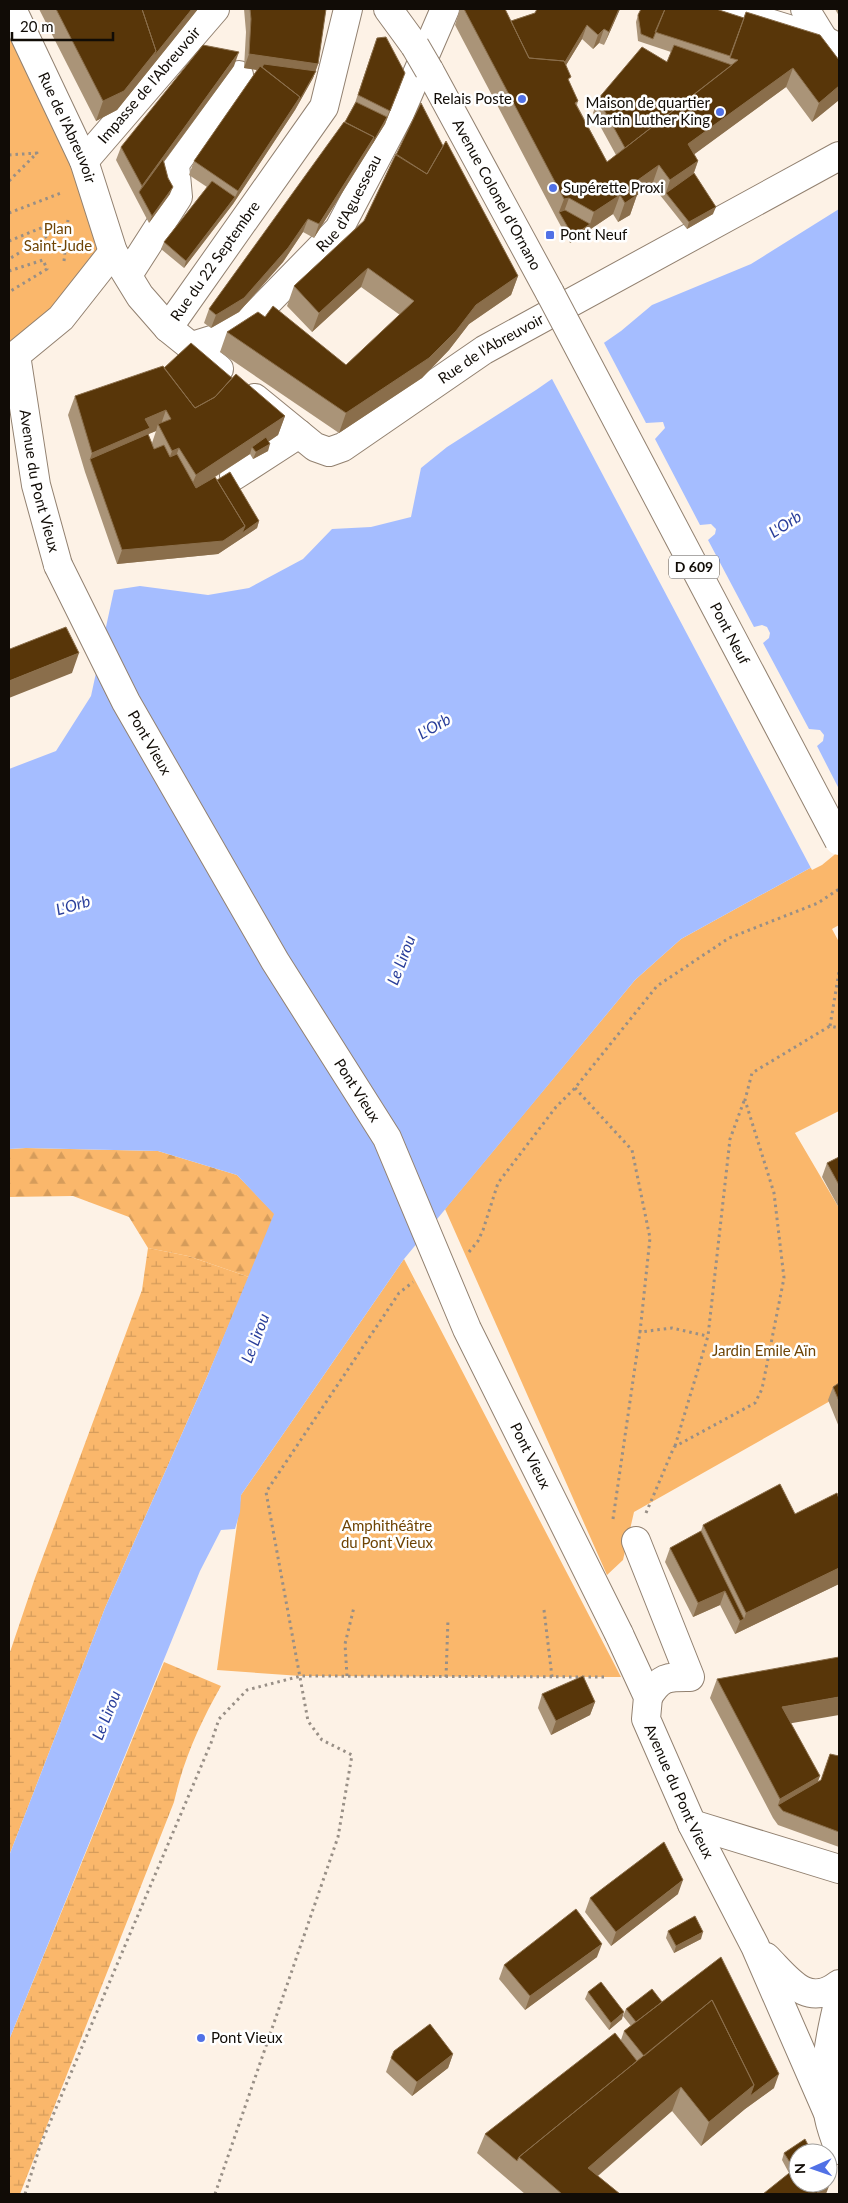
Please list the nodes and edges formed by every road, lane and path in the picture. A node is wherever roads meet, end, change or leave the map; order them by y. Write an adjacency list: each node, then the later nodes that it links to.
1 (12, 9): 14 (street, Rue de l'Abreuvoir)
2 (215, 9): 14 (street, Impasse de l'Abreuvoir)
3 (348, 9): 26 (street, Rue du 22 Septembre)
4 (388, 9): 10 (street, Avenue Colonel d'Ornano)
5 (407, 9): 10 (street, Avenue Colonel d'Ornano)
6 (445, 9): 27 (street, Rue d'Aguesseau)
7 (723, 9): 9 (street)
8 (805, 9): 9 (street)
9 (832, 44)
10 (415, 46): 25 (street, Avenue Colonel d'Ornano, bridge)
11 (239, 75): 23 (street)
12 (9, 155): 15 (path)
13 (839, 156): 29 (street, Rue de l'Abreuvoir)
14 (88, 171): 17 (path); 19 (street, Rue de l'Abreuvoir)
15 (9, 181)
16 (69, 210): 21 (path)
17 (9, 213)
18 (9, 241): 20 (path)
19 (113, 252): 23 (street, Rue du 22 Septembre); 28 (street)
20 (9, 259)
21 (64, 268)
22 (9, 272): 24 (path)
23 (128, 275): 26 (street, Rue du 22 Septembre)
24 (9, 292)
25 (550, 293): 32 (street, Pont Neuf / D 609, bridge)
26 (168, 328): 27 (street, Rue de l'Abreuvoir)
27 (192, 346): 29 (street, Rue de l'Abreuvoir)
28 (11, 362): 31 (street, Avenue du Pont Vieux)
29 (299, 434): 30 (street)
30 (234, 476)
31 (58, 565): 49 (street, Pont Vieux, bridge)
32 (839, 841)
33 (839, 888): 37 (path)
34 (839, 972): 35 (path)
35 (830, 1026): 36 (path); 38 (path)
36 (839, 1028)
37 (575, 1088): 39 (path); 41 (path)
38 (745, 1100): 42 (path); 43 (path)
39 (467, 1254)
40 (414, 1282): 51 (path)
41 (640, 1332): 42 (path); 44 (path)
42 (708, 1336): 43 (path)
43 (674, 1447): 45 (path)
44 (612, 1527)
45 (636, 1541): 55 (street)
46 (354, 1607): 52 (path)
47 (544, 1610): 54 (path)
48 (448, 1618): 53 (path)
49 (619, 1634): 50 (street, Avenue du Pont Vieux)
50 (636, 1670): 54 (path); 55 (street, Avenue du Pont Vieux)
51 (301, 1676): 52 (path); 63 (path); 64 (path)
52 (347, 1676): 53 (path)
53 (446, 1677): 54 (path)
54 (552, 1677)
55 (648, 1697): 56 (street, Avenue du Pont Vieux)
56 (692, 1824): 57 (street); 58 (street, Avenue du Pont Vieux)
57 (839, 1869)
58 (755, 1946): 59 (street, Avenue du Pont Vieux); 61 (street, Avenue du Pont Vieux)
59 (839, 1984)
60 (839, 1999): 61 (street)
61 (828, 2113): 62 (street, Avenue du Pont Vieux)
62 (839, 2150)
63 (25, 2194)
64 (215, 2194)

